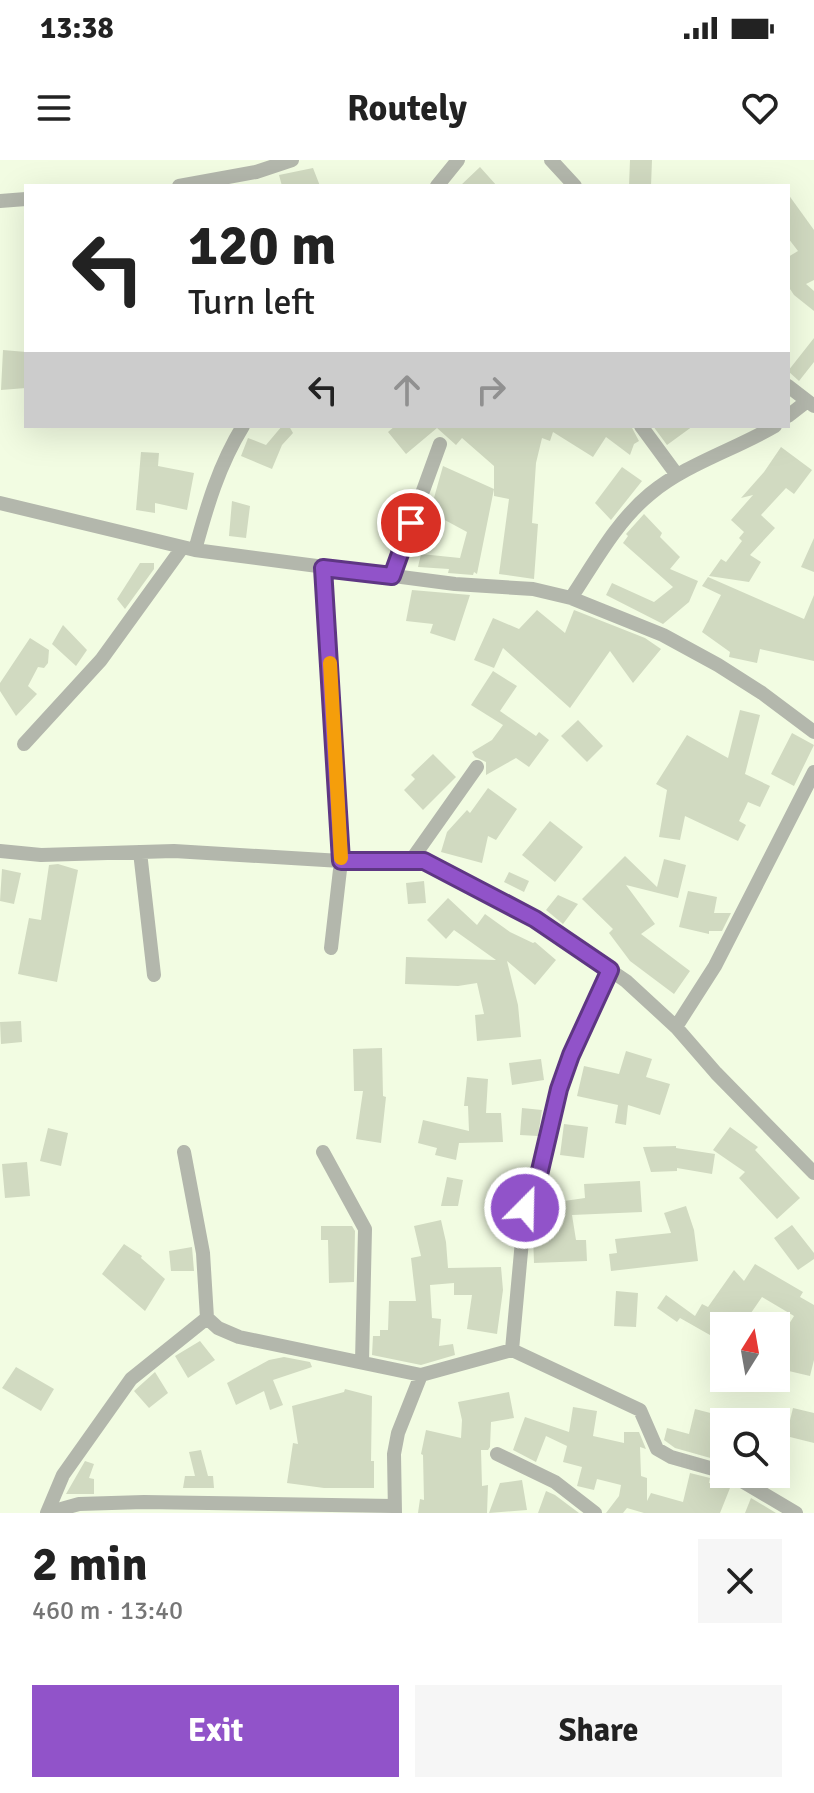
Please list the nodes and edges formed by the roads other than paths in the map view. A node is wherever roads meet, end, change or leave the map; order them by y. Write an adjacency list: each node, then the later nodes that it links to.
1 (292, 160): 4 (street)
2 (458, 160): 5 (street)
3 (551, 160): 6 (street)
4 (190, 184)
5 (439, 184)
6 (573, 184)
7 (24, 199): 8 (street)
8 (0, 201)
9 (790, 388): 10 (street)
10 (810, 404): 11 (street)
11 (790, 415)
12 (242, 428): 18 (street)
13 (642, 428): 16 (street)
14 (771, 428): 16 (street)
15 (440, 444): 20 (street)
16 (677, 475): 21 (street)
17 (0, 503): 18 (street)
18 (188, 549): 19 (street); 23 (street)
19 (323, 568): 20 (street); 29 (street)
20 (392, 576): 21 (street)
21 (571, 598): 22 (street)
22 (814, 732)
23 (24, 744)
24 (477, 767): 28 (street)
25 (814, 772): 33 (street)
26 (0, 851): 27 (street)
27 (140, 852): 29 (street); 32 (street)
28 (412, 859): 29 (street); 31 (street)
29 (341, 861): 30 (street)
30 (331, 948)
31 (610, 970): 33 (street); 38 (street)
32 (154, 975)
33 (676, 1027): 36 (street)
34 (184, 1152): 37 (street)
35 (323, 1152): 39 (street)
36 (814, 1173)
37 (207, 1318): 39 (street); 45 (street)
38 (512, 1350): 40 (street); 42 (street)
39 (362, 1362): 40 (street)
40 (421, 1375): 44 (street)
41 (497, 1454): 46 (street)
42 (710, 1468)
43 (753, 1488): 47 (street)
44 (394, 1510): 45 (street)
45 (47, 1513)
46 (595, 1513)
47 (796, 1513)

